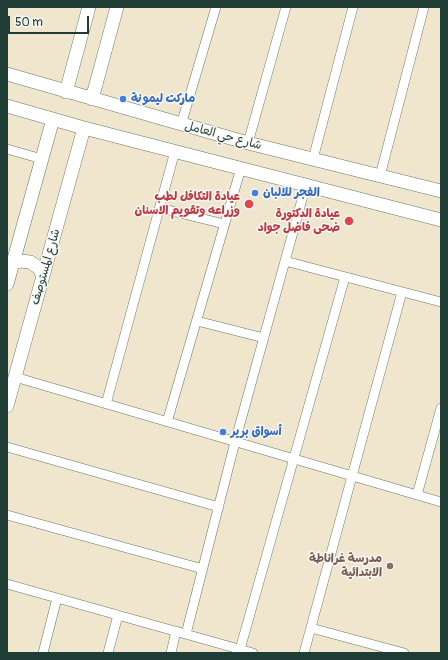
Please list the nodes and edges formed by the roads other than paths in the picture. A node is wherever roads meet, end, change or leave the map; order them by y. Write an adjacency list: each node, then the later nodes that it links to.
1 (89, 7): 8 (main road)
2 (117, 7): 9 (main road)
3 (216, 7): 12 (street)
4 (286, 7): 14 (street)
5 (353, 7): 18 (street)
6 (424, 7): 20 (street)
7 (7, 74): 8 (main road, شارع حي العامل)
8 (66, 92): 9 (main road, شارع حي العامل)
9 (92, 99): 12 (main road, شارع حي العامل)
10 (7, 106): 11 (main road)
11 (53, 119): 13 (main road); 17 (main road)
12 (181, 125): 14 (main road, شارع حي العامل)
13 (84, 128): 16 (main road); 28 (main road, شارع المستوصف)
14 (248, 143): 18 (main road, شارع حي العامل)
15 (7, 150): 17 (street)
16 (175, 151): 19 (main road); 23 (street)
17 (42, 159): 27 (main road)
18 (313, 159): 20 (main road, شارع حي العامل)
19 (241, 168): 21 (main road); 25 (street)
20 (380, 176): 22 (main road, شارع حي العامل)
21 (306, 185): 24 (main road); 26 (street)
22 (441, 191)
23 (160, 208): 25 (street); 36 (street)
24 (441, 220)
25 (224, 224): 33 (street)
26 (285, 261): 29 (street); 34 (street)
27 (13, 263): 28 (main road); 30 (main road)
28 (43, 276): 35 (main road, شارع المستوصف)
29 (345, 278): 31 (street); 42 (street)
30 (7, 284)
31 (402, 292): 32 (street); 43 (street)
32 (441, 302)
33 (197, 320): 34 (street); 39 (street)
34 (264, 338): 40 (street)
35 (15, 377): 36 (street); 37 (main road, شارع المستوصف)
36 (106, 404): 39 (street)
37 (7, 406)
38 (440, 415): 44 (street)
39 (167, 422): 40 (street)
40 (235, 442): 42 (street); 46 (street)
41 (7, 447): 46 (street)
42 (294, 460): 43 (street); 56 (street)
43 (352, 477): 44 (street); 52 (street)
44 (418, 495): 45 (street)
45 (441, 502)
46 (218, 507): 48 (street)
47 (7, 515): 48 (street)
48 (203, 569): 54 (street)
49 (7, 584): 50 (street)
50 (57, 598): 51 (street); 57 (street)
51 (118, 615): 53 (street); 58 (street)
52 (311, 628): 55 (street); 61 (street)
53 (176, 631): 54 (street); 59 (street)
54 (186, 634): 56 (street)
55 (376, 649): 62 (street)
56 (239, 651): 60 (street)
57 (43, 653)
58 (108, 653)
59 (171, 653)
60 (253, 653)
61 (304, 653)
62 (404, 653)

